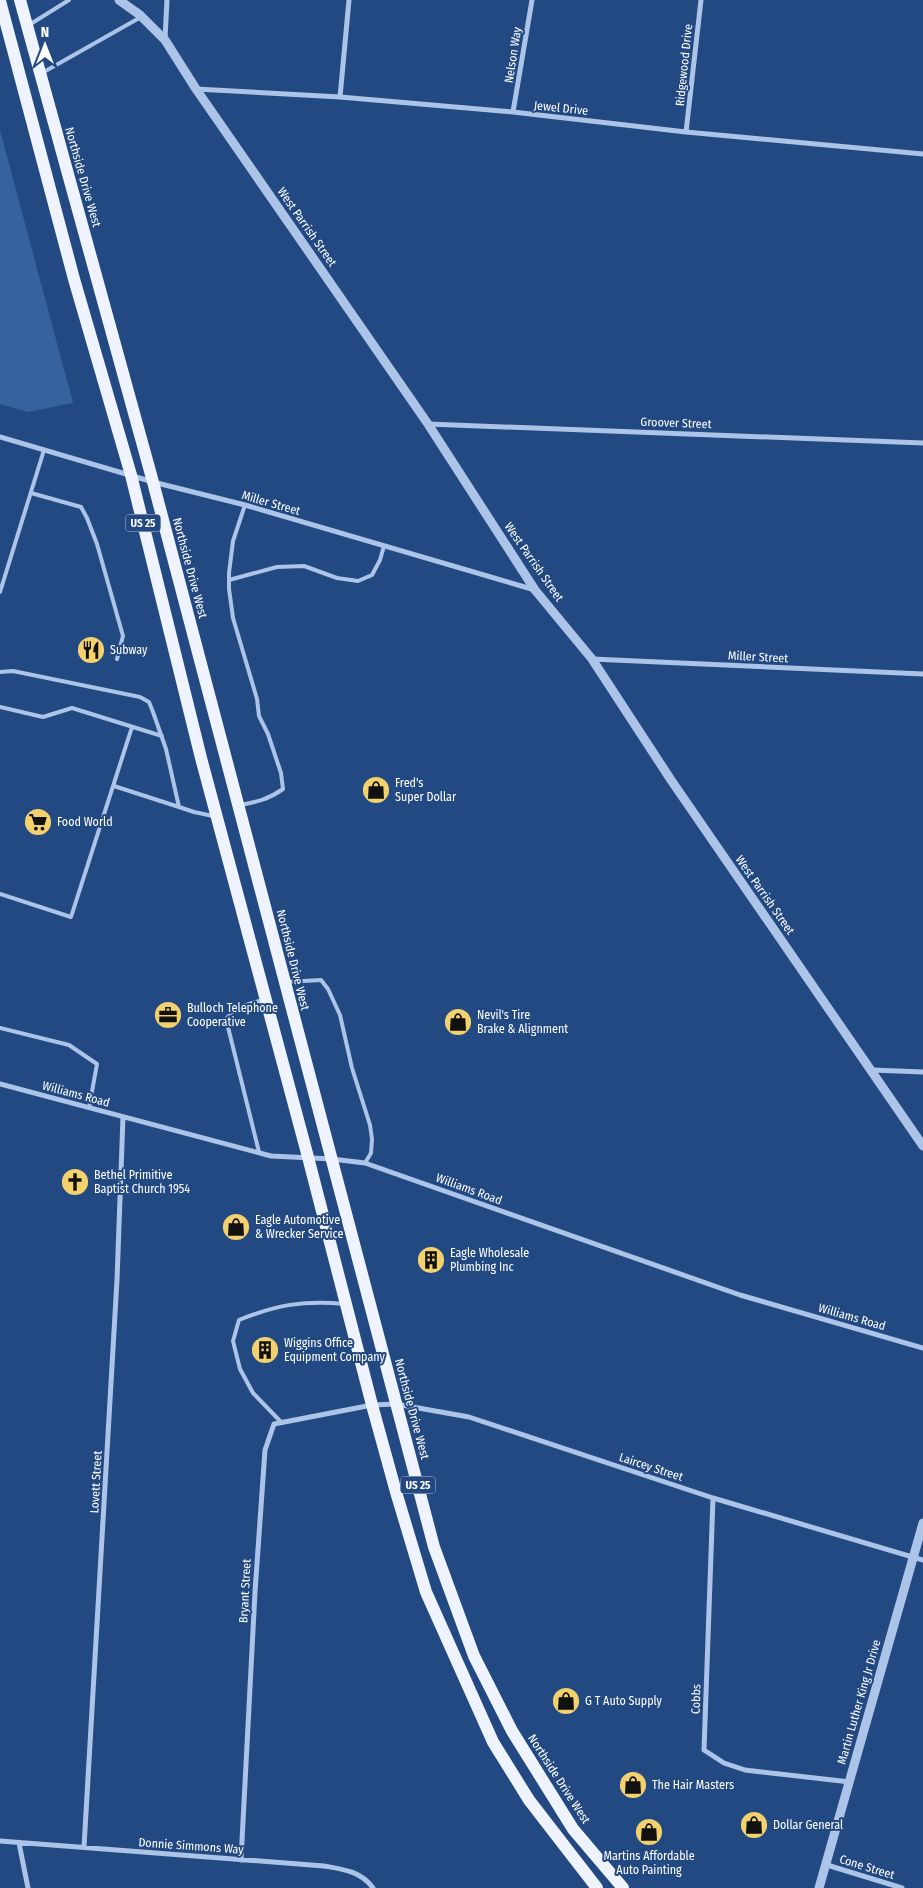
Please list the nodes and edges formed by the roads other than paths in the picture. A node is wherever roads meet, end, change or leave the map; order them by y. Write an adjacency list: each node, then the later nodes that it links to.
1 (20, 0): 10 (main road, Northside Drive West / US 25)
2 (70, 0): 10 (lane)
3 (119, 0): 9 (street, West Parrish Street)
4 (167, 0): 11 (street)
5 (349, 0): 14 (street)
6 (532, 0): 15 (street, Nelson Way)
7 (701, 0): 16 (street, Ridgewood Drive)
8 (0, 1): 22 (main road, US 25)
9 (142, 16): 11 (street, West Parrish Street); 12 (lane)
10 (28, 26): 12 (main road, Northside Drive West / US 25)
11 (165, 40): 13 (street, West Parrish Street)
12 (40, 74): 23 (main road, Northside Drive West / US 25)
13 (196, 89): 14 (street, Jewel Drive); 18 (street, West Parrish Street)
14 (340, 97): 15 (street, Jewel Drive)
15 (514, 112): 16 (street, Jewel Drive)
16 (686, 132): 17 (street, Jewel Drive)
17 (923, 154)
18 (428, 424): 20 (street, Groover Street); 28 (street, West Parrish Street)
19 (0, 437): 21 (street, Miller Street)
20 (923, 443)
21 (44, 450): 22 (street, Miller Street); 24 (lane)
22 (131, 475): 23 (street, Miller Street); 40 (main road, US 25)
23 (153, 482): 25 (street, Miller Street); 38 (main road, Northside Drive West / US 25)
24 (31, 493): 29 (lane); 31 (lane)
25 (245, 505): 26 (street, Miller Street); 27 (lane)
26 (384, 546): 27 (lane); 28 (street, Miller Street)
27 (229, 580): 38 (lane)
28 (535, 590): 30 (street, West Parrish Street)
29 (0, 592)
30 (592, 659): 33 (street, Miller Street); 45 (street, West Parrish Street)
31 (117, 660)
32 (0, 672): 36 (lane)
33 (923, 674)
34 (0, 707): 35 (lane)
35 (132, 727): 36 (lane); 37 (lane)
36 (162, 736): 39 (lane)
37 (114, 786): 39 (lane); 41 (lane)
38 (239, 805): 42 (main road, Northside Drive West / US 25)
39 (180, 806): 40 (lane)
40 (217, 817): 43 (main road, US 25)
41 (0, 894)
42 (284, 982): 53 (main road, Northside Drive West / US 25); 54 (lane)
43 (266, 999): 51 (lane); 52 (main road, US 25)
44 (0, 1028): 48 (lane)
45 (871, 1070): 46 (street); 50 (street, West Parrish Street)
46 (923, 1072)
47 (0, 1084): 48 (street, Williams Road)
48 (89, 1108): 49 (street, Williams Road)
49 (123, 1117): 51 (street, Williams Road); 67 (street, Lovett Street)
50 (923, 1146)
51 (258, 1152): 52 (street, Williams Road)
52 (308, 1157): 53 (street, Williams Road); 55 (main road, US 25)
53 (332, 1159): 54 (street, Williams Road); 57 (main road, Northside Drive West / US 25)
54 (365, 1163): 56 (street, Williams Road)
55 (346, 1304): 58 (main road, US 25); 59 (lane)
56 (923, 1348)
57 (396, 1404): 58 (street, Laircey Street); 60 (street, Laircey Street); 73 (main road, Northside Drive West / US 25)
58 (372, 1405): 59 (street); 72 (main road, US 25)
59 (281, 1422): 68 (street, Bryant Street)
60 (713, 1498): 62 (street, Laircey Street); 64 (street, Cobbs)
61 (923, 1523): 62 (street, Martin Luther King Jr Drive)
62 (913, 1557): 63 (street, Laircey Street); 64 (street, Martin Luther King Jr Drive)
63 (923, 1560)
64 (850, 1782): 69 (street, Martin Luther King Jr Drive)
65 (0, 1842): 66 (street, Donnie Simmons Way)
66 (19, 1843): 67 (street, Donnie Simmons Way); 70 (street)
67 (84, 1847): 68 (street, Donnie Simmons Way)
68 (241, 1860): 71 (street, Donnie Simmons Way)
69 (827, 1866): 74 (street, Martin Luther King Jr Drive); 75 (street, Cone Street)
70 (28, 1888)
71 (373, 1888)
72 (597, 1888)
73 (623, 1888)
74 (819, 1888)
75 (902, 1888)

